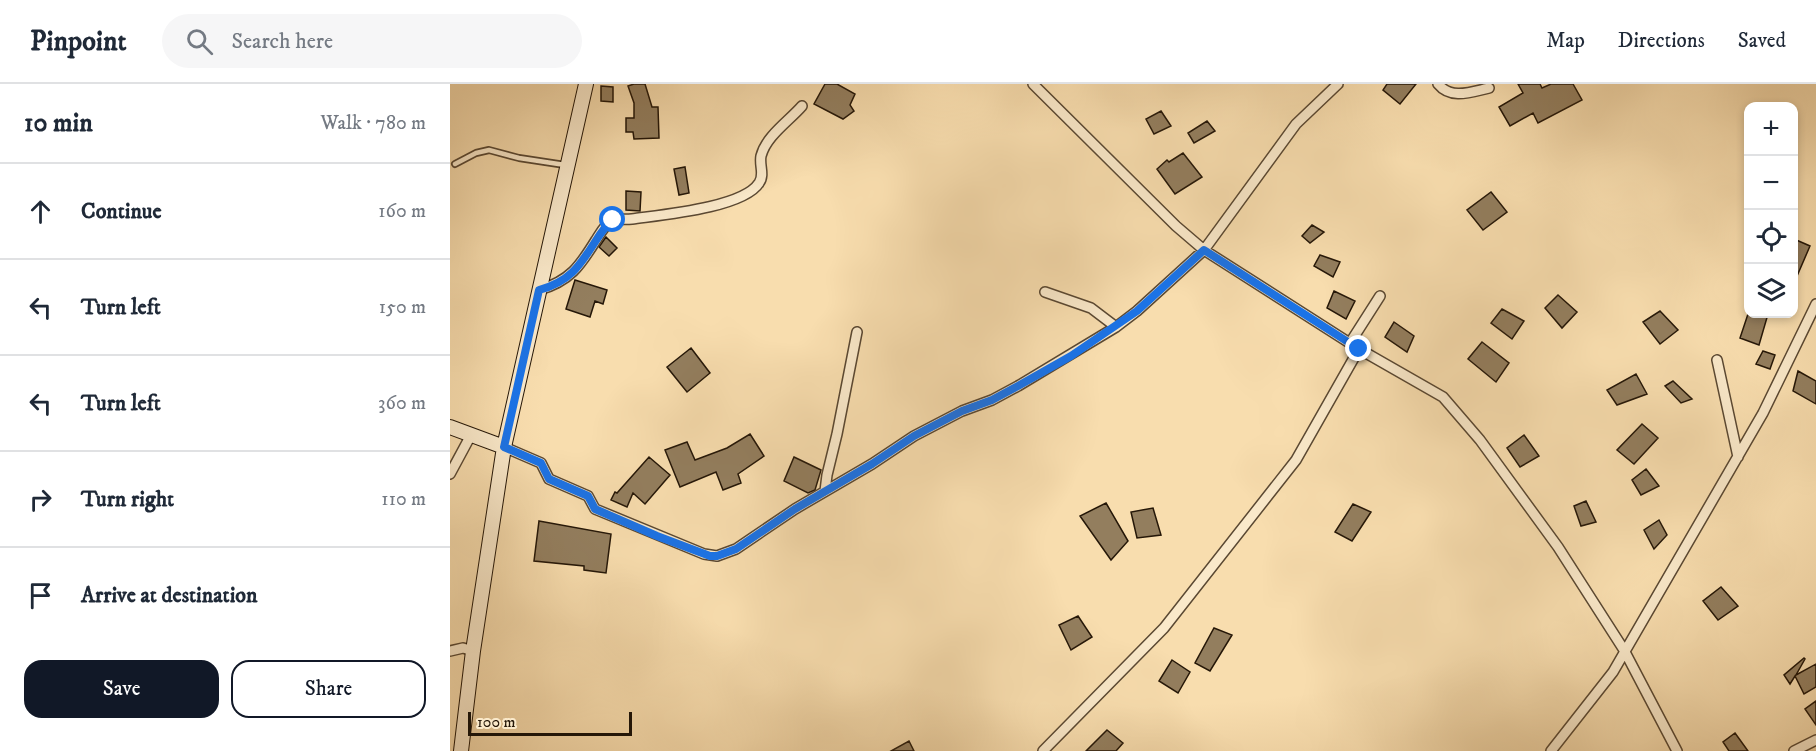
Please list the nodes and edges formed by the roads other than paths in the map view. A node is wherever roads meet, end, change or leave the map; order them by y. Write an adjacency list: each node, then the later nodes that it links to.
1 (586, 84): 8 (main road)
2 (1033, 84): 9 (street)
3 (1338, 84): 9 (street)
4 (1438, 84): 5 (street)
5 (1489, 88)
6 (802, 106): 10 (street)
7 (455, 164): 8 (lane)
8 (568, 166): 10 (main road)
9 (1204, 250): 14 (street); 16 (street)
10 (539, 290): 20 (main road)
11 (1045, 292): 14 (street)
12 (1380, 296): 16 (street)
13 (1816, 304): 21 (street)
14 (1116, 327): 23 (street)
15 (856, 332): 23 (street)
16 (1355, 346): 24 (street); 29 (street)
17 (1716, 360): 21 (street)
18 (450, 427): 19 (main road)
19 (471, 435): 20 (main road); 22 (street)
20 (504, 447): 23 (street); 26 (main road)
21 (1738, 457): 24 (street)
22 (450, 474)
23 (825, 491)
24 (1624, 650): 30 (street); 31 (street)
25 (450, 651): 26 (street)
26 (473, 651): 28 (main road)
27 (1816, 740): 32 (street)
28 (461, 751)
29 (1043, 751)
30 (1551, 751)
31 (1677, 751)
32 (1794, 751)

